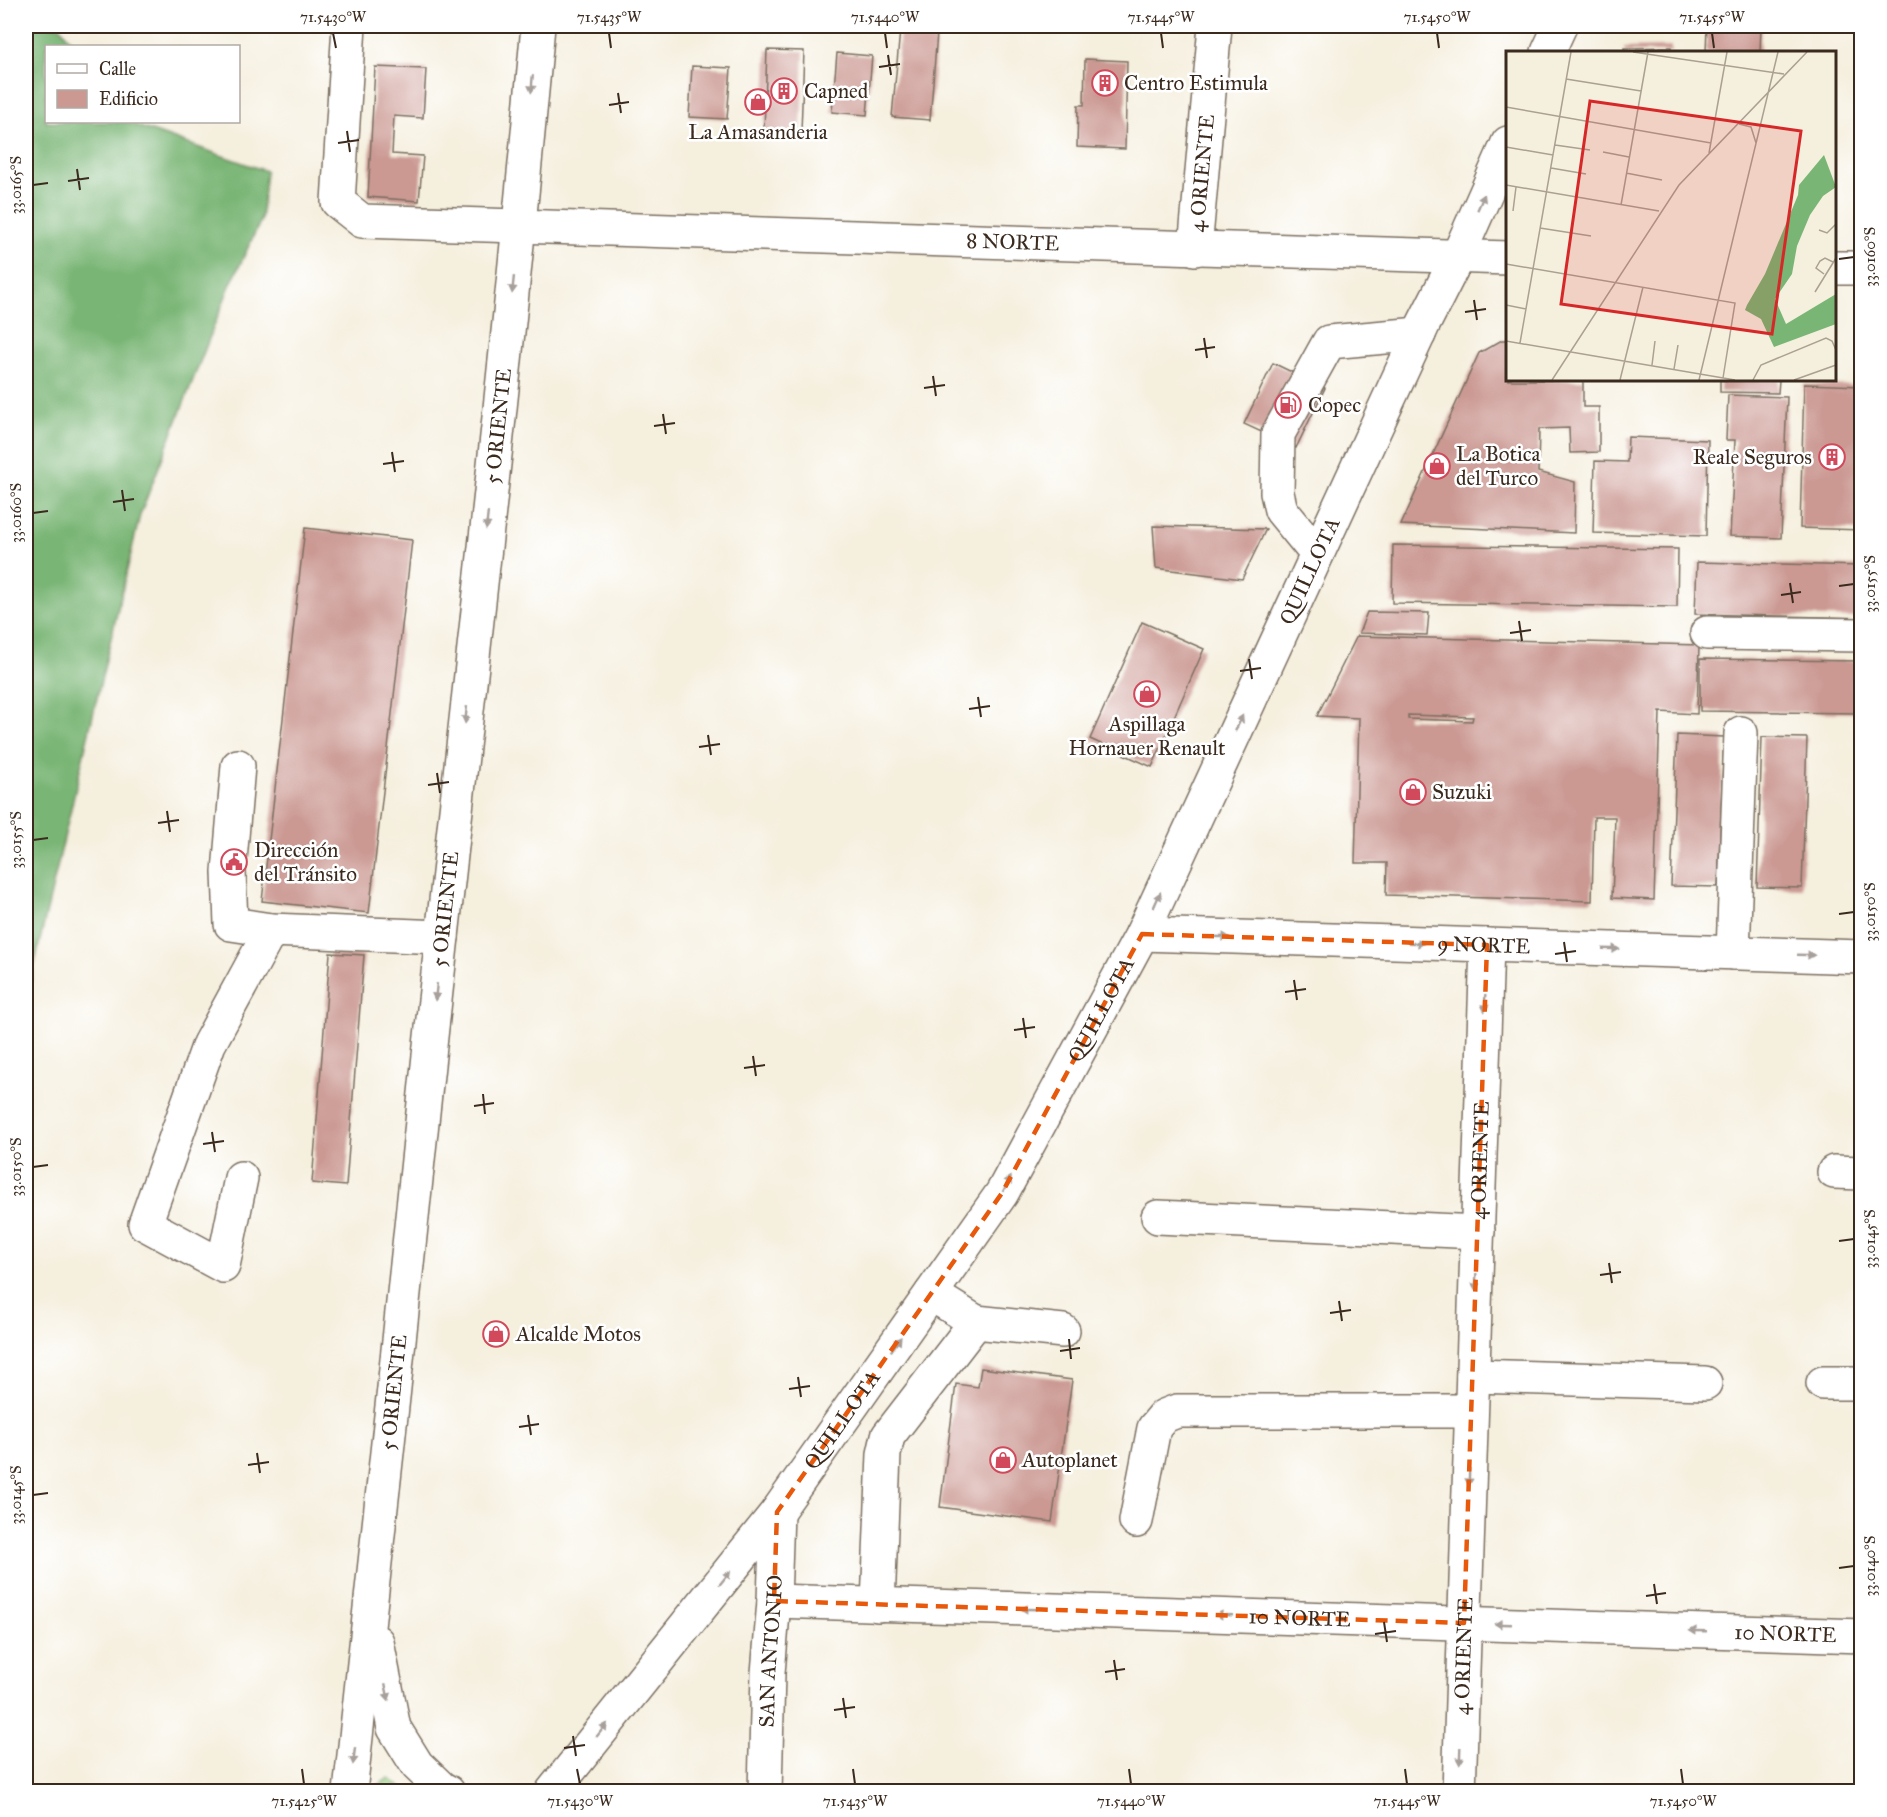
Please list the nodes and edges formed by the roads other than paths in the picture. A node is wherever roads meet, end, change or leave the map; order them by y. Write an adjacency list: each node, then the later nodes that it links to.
1 (349, 26): 7 (street, 8 NORTE)
2 (538, 26): 7 (street, 5 ORIENTE, one-way to 7)
3 (1215, 26): 8 (street, 4 ORIENTE)
4 (1560, 26): 5 (street)
5 (1548, 51)
6 (1506, 147): 9 (street, QUILLOTA, one-way to 6)
7 (519, 227): 8 (street, 8 NORTE); 21 (street, 5 ORIENTE, one-way to 21)
8 (1195, 249): 9 (street, 8 NORTE)
9 (1458, 255): 10 (street, 8 NORTE); 13 (street, QUILLOTA)
10 (1506, 258)
11 (1836, 268): 12 (street)
12 (1862, 268)
13 (1419, 334): 14 (street, QUILLOTA); 14 (street)
14 (1317, 554): 20 (street, QUILLOTA, one-way to 14)
15 (1707, 633): 16 (street)
16 (1862, 635)
17 (1741, 733): 23 (street)
18 (238, 766): 19 (street)
19 (271, 930): 21 (street); 25 (street)
20 (1142, 934): 22 (street, 9 NORTE, one-way to 22); 28 (street, QUILLOTA, one-way to 20)
21 (442, 937): 40 (street, 5 ORIENTE, one-way to 40)
22 (1487, 945): 23 (street, 9 NORTE, one-way to 23); 27 (street, 4 ORIENTE, one-way to 27)
23 (1734, 953): 24 (street, 9 NORTE, one-way to 24)
24 (1862, 957)
25 (241, 1178)
26 (1158, 1217): 27 (street)
27 (1478, 1232): 31 (street, 4 ORIENTE, one-way to 31)
28 (931, 1294): 29 (street); 36 (street, QUILLOTA, one-way to 28)
29 (976, 1322): 30 (street); 39 (street)
30 (1063, 1331)
31 (1473, 1376): 32 (street); 35 (street, 4 ORIENTE)
32 (1705, 1383)
33 (1823, 1383): 34 (street)
34 (1862, 1383)
35 (1471, 1411): 37 (street); 41 (street, 4 ORIENTE, one-way to 41)
36 (777, 1512): 38 (street, SAN ANTONIO); 45 (street, QUILLOTA, one-way to 36)
37 (1136, 1521)
38 (774, 1602): 39 (street, 10 NORTE); 46 (street, SAN ANTONIO)
39 (878, 1605): 41 (street, 10 NORTE, one-way to 39)
40 (371, 1614): 43 (street, 5 ORIENTE, one-way to 43); 44 (street, one-way to 44)
41 (1464, 1623): 42 (street, 10 NORTE, one-way to 41); 47 (street, 4 ORIENTE, one-way to 47)
42 (1862, 1636)
43 (350, 1791)
44 (448, 1791)
45 (552, 1791)
46 (765, 1791)
47 (1459, 1791)

